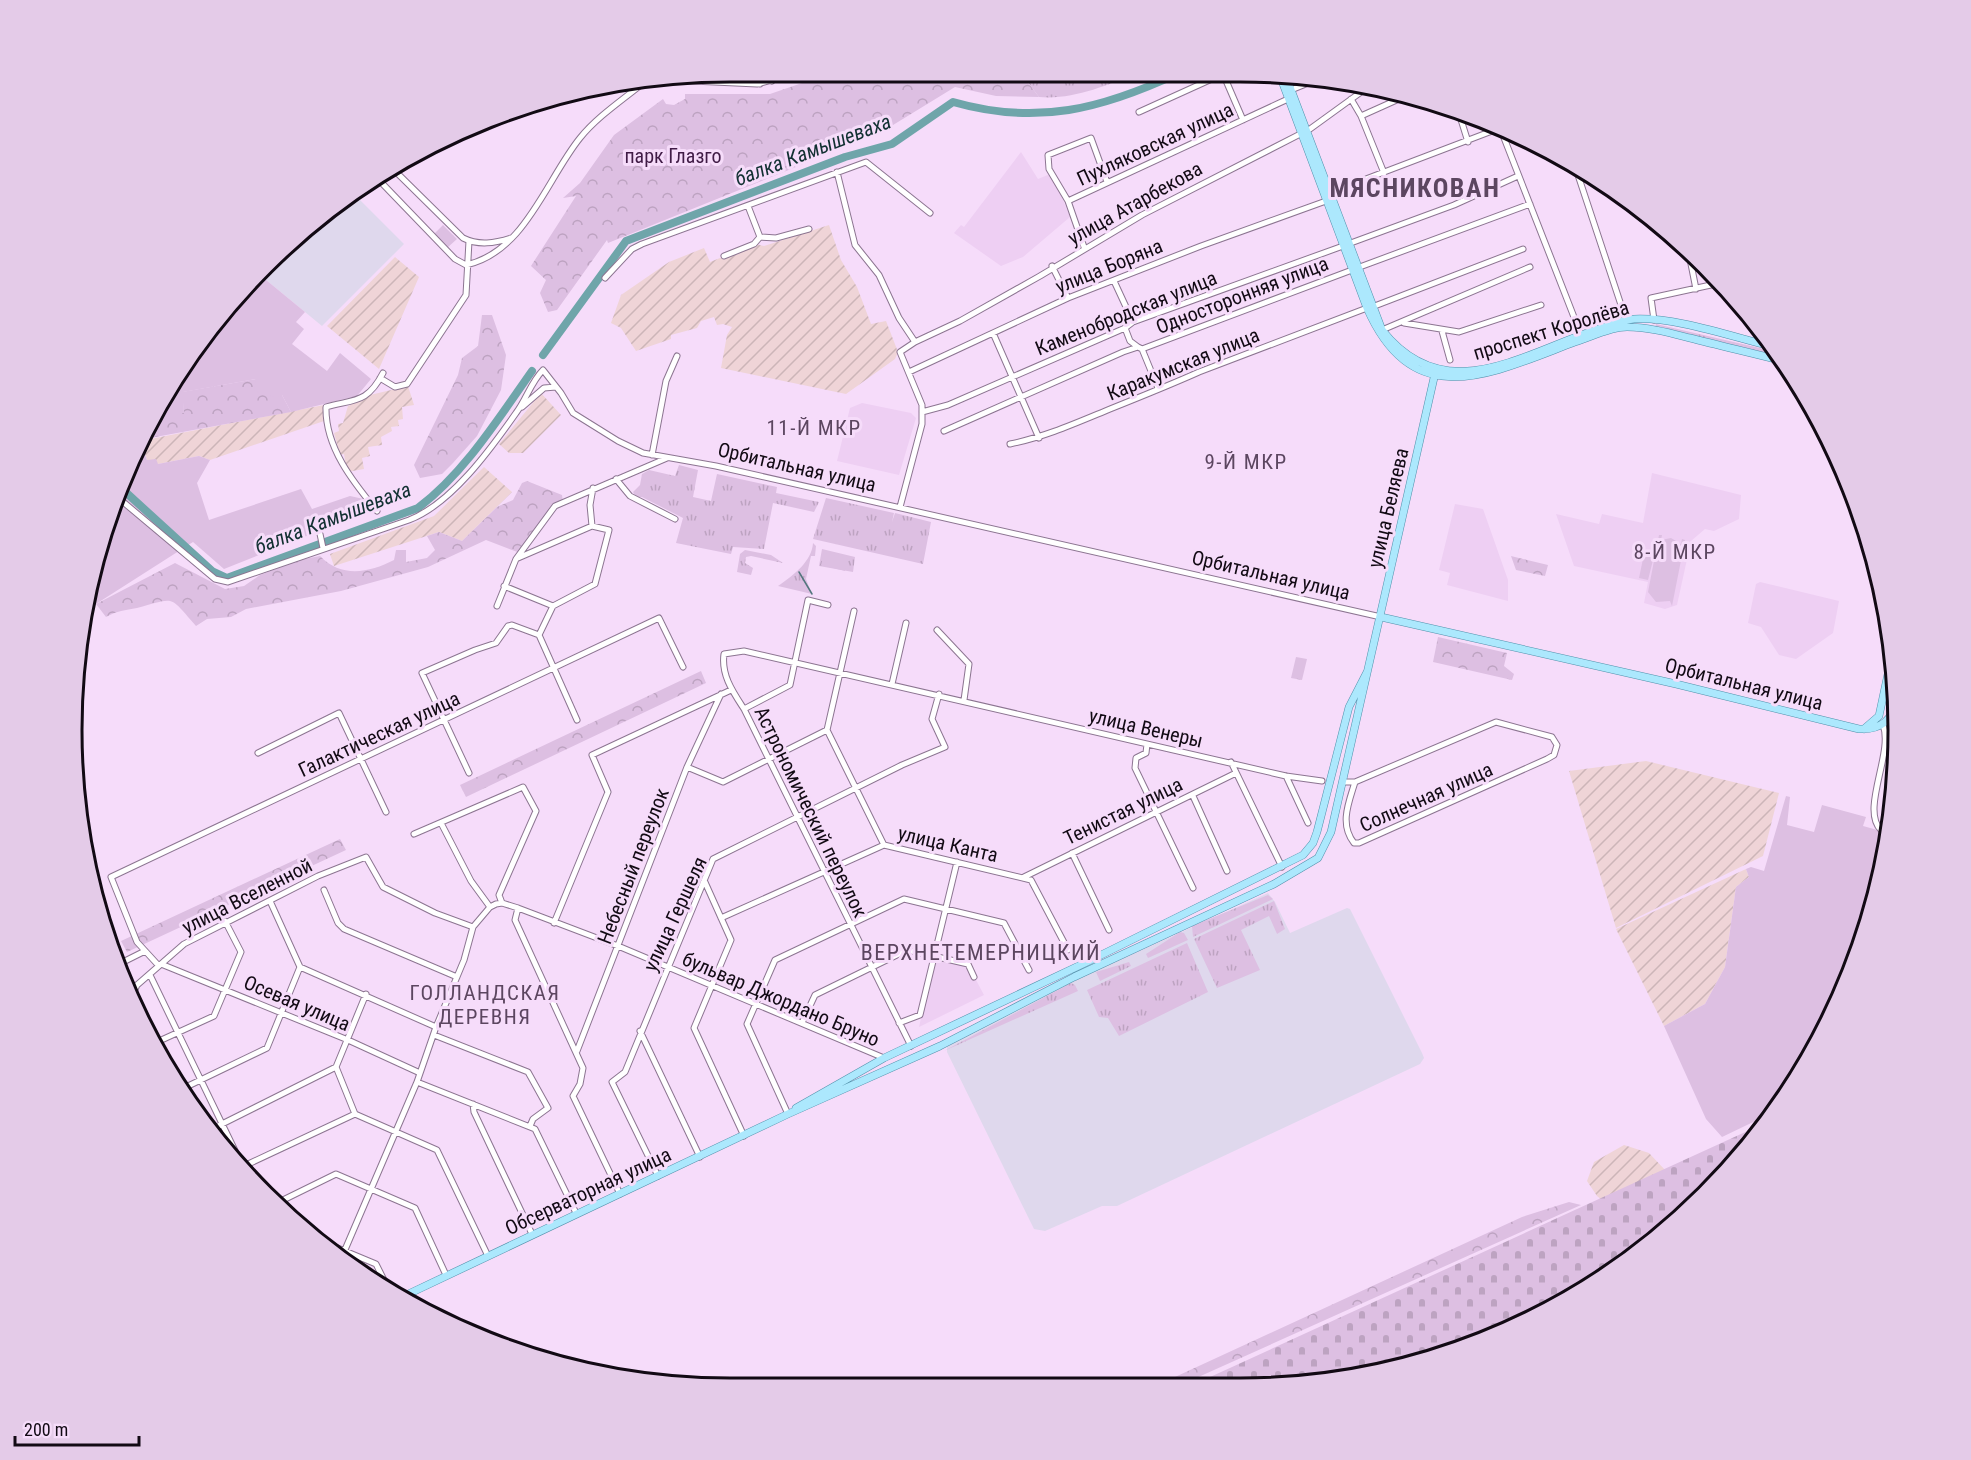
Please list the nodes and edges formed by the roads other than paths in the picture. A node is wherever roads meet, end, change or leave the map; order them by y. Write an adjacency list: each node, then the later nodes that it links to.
1 (723, 82): 5 (street)
2 (768, 82): 5 (street)
3 (1207, 82): 15 (street)
4 (1228, 82): 17 (street)
5 (760, 84)
6 (1283, 84): 12 (main road)
7 (1289, 85): 10 (main road)
8 (1302, 86): 10 (street)
9 (636, 90): 37 (street)
10 (1291, 90): 19 (main road)
11 (1359, 94): 13 (street, улица Атарбекова)
12 (1288, 99): 17 (street, Пухляковская улица); 19 (main road)
13 (1351, 99): 16 (street); 19 (street, улица Атарбекова)
14 (1394, 101): 16 (street)
15 (1139, 112)
16 (1361, 116): 24 (street)
17 (1243, 120): 28 (street, Пухляковская улица)
18 (1462, 122): 22 (street)
19 (1303, 132): 30 (main road); 40 (street, улица Атарбекова)
20 (1489, 132): 22 (street, улица Боряна)
21 (1503, 138): 26 (street)
22 (1468, 142): 24 (street, улица Боряна)
23 (837, 172): 33 (street); 34 (street); 65 (street)
24 (1384, 172): 30 (street, улица Боряна)
25 (398, 174): 38 (street)
26 (1518, 176): 32 (street); 39 (street, Каменобродская улица)
27 (1579, 178): 55 (street)
28 (1107, 182): 31 (street, Пухляковская улица); 31 (street)
29 (383, 184): 43 (street)
30 (1327, 197): 39 (main road); 49 (street, улица Боряна)
31 (1068, 201): 40 (street)
32 (1530, 204): 47 (street, Односторонняя улица); 64 (street)
33 (748, 206): 36 (street); 48 (street)
34 (930, 213)
35 (809, 229): 36 (street)
36 (760, 237): 42 (street)
37 (513, 238): 38 (street); 43 (street)
38 (470, 241): 43 (street)
39 (1346, 245): 47 (main road); 57 (street, Каменобродская улица)
40 (1084, 247): 45 (street, улица Атарбекова)
41 (1523, 249): 54 (street, Каракумская улица)
42 (724, 256)
43 (466, 265): 89 (street)
44 (1691, 265): 51 (street)
45 (1052, 266): 52 (street); 65 (street, улица Атарбекова)
46 (1530, 267): 58 (street)
47 (1354, 269): 54 (main road); 67 (street, Односторонняя улица)
48 (605, 278)
49 (1114, 280): 52 (street, улица Боряна); 57 (street)
50 (1711, 285): 51 (street)
51 (1696, 289): 56 (street)
52 (1068, 298): 63 (street, улица Боряна)
53 (1540, 305): 62 (street)
54 (1369, 307): 60 (main road); 70 (main road); 76 (street, Каракумская улица)
55 (1626, 320): 56 (main road, проспект Королёва); 64 (main road, проспект Королёва)
56 (1654, 320): 61 (main road); 66 (main road, проспект Королёва)
57 (1132, 322): 59 (street, Каменобродская улица)
58 (1404, 323): 60 (street); 62 (street)
59 (1125, 328): 67 (street); 74 (street, Каменобродская улица)
60 (1382, 330): 70 (main road)
61 (1653, 330): 69 (main road, проспект Королёва); 73 (main road, проспект Королёва)
62 (1442, 331): 71 (street)
63 (993, 333): 72 (street, улица Боряна); 74 (street)
64 (1581, 335): 73 (main road, проспект Королёва)
65 (915, 342): 72 (street, улица Атарбекова)
66 (1761, 344)
67 (1140, 348): 76 (street); 77 (street, Односторонняя улица)
68 (676, 356): 83 (street)
69 (1771, 358)
70 (1408, 360): 73 (main road, проспект Королёва)
71 (1450, 360)
72 (909, 372): 79 (street)
73 (1436, 372): 100 (main road, улица Беляева)
74 (1011, 376): 77 (street); 79 (street, Каменобродская улица)
75 (556, 387): 78 (street); 78 (street); 83 (street, Орбитальная улица)
76 (1158, 388): 81 (street, Каракумская улица)
77 (1020, 397): 80 (street, Односторонняя улица); 81 (street)
78 (517, 412): 93 (street)
79 (922, 412): 88 (street)
80 (944, 431)
81 (1039, 438): 82 (street, Каракумская улица)
82 (1010, 444)
83 (652, 454): 84 (street, Орбитальная улица)
84 (668, 458): 85 (street); 88 (street, Орбитальная улица)
85 (616, 479): 86 (street); 90 (street)
86 (593, 488): 91 (street); 94 (street)
87 (124, 503): 93 (street)
88 (900, 507): 100 (street, Орбитальная улица)
89 (377, 511)
90 (675, 519)
91 (592, 526): 94 (street); 98 (street)
92 (320, 534): 93 (street)
93 (323, 548)
94 (516, 559): 95 (street)
95 (504, 586): 97 (street); 98 (street)
96 (828, 605): 105 (street)
97 (497, 606)
98 (553, 606): 103 (street)
99 (854, 611): 109 (street)
100 (1381, 617): 108 (main road, Обсерваторная улица); 123 (main road, Орбитальная улица)
101 (906, 623): 111 (street)
102 (937, 630): 115 (street)
103 (539, 635): 106 (street); 119 (street)
104 (744, 651): 105 (street, улица Венеры); 112 (street, Астрономический переулок)
105 (796, 663): 109 (street, улица Венеры); 117 (street)
106 (554, 667): 107 (street, Галактическая улица); 119 (street, Галактическая улица); 121 (street)
107 (682, 667)
108 (1370, 667): 128 (main road, Обсерваторная улица); 130 (main road, Обсерваторная улица)
109 (841, 673): 111 (street, улица Венеры); 124 (street)
110 (1886, 682): 116 (main road)
111 (892, 684): 114 (street, улица Венеры)
112 (731, 690): 113 (street); 117 (street, Астрономический переулок)
113 (722, 694): 134 (street, Небесный переулок); 169 (street)
114 (939, 694): 115 (street, улица Венеры); 141 (street, улица Гершеля)
115 (964, 700): 127 (street, улица Венеры)
116 (1881, 708): 118 (main road); 123 (main road)
117 (744, 709): 132 (street, Астрономический переулок)
118 (1888, 713)
119 (444, 719): 131 (street, Галактическая улица); 135 (street)
120 (1888, 719): 122 (main road)
121 (577, 720)
122 (1883, 725): 123 (main road); 125 (street)
123 (1864, 729)
124 (827, 730): 132 (street); 141 (street)
125 (1888, 736)
126 (1888, 737): 148 (street)
127 (1147, 744): 133 (street, улица Венеры); 144 (street)
128 (1338, 748): 130 (main road); 153 (main road, Обсерваторная улица)
129 (258, 753): 131 (street)
130 (1348, 758): 139 (main road, Обсерваторная улица)
131 (361, 759): 143 (street); 175 (street, Галактическая улица)
132 (767, 759): 134 (street); 145 (street, Астрономический переулок)
133 (1231, 762): 136 (street); 137 (street, улица Венеры)
134 (687, 767): 173 (street, Небесный переулок)
135 (469, 773)
136 (1236, 773): 142 (street, Тенистая улица); 153 (street)
137 (1286, 776): 138 (street, улица Венеры); 147 (street)
138 (1322, 781)
139 (1343, 782): 140 (street); 166 (main road, Обсерваторная улица)
140 (1355, 782): 140 (street, Солнечная улица)
141 (856, 788): 145 (street, улица Гершеля); 150 (street)
142 (1193, 796): 144 (street, Тенистая улица); 154 (street)
143 (386, 812)
144 (1156, 812): 151 (street, Тенистая улица); 158 (street)
145 (797, 817): 155 (street, Астрономический переулок); 157 (street, улица Гершеля)
146 (441, 823): 149 (street); 162 (street); 163 (street)
147 (1308, 823)
148 (1881, 827)
149 (414, 834)
150 (884, 845): 152 (street, улица Канта); 155 (street, улица Канта)
151 (1072, 853): 156 (street, Тенистая улица); 172 (street)
152 (957, 862): 156 (street, улица Канта); 165 (street)
153 (1282, 867): 160 (main road, Обсерваторная улица)
154 (1227, 871)
155 (824, 872): 167 (street, улица Канта); 170 (street, Астрономический переулок)
156 (1024, 877): 174 (street)
157 (704, 880): 167 (street); 179 (street, улица Гершеля)
158 (1193, 888)
159 (324, 890): 184 (street)
160 (1220, 896): 166 (main road); 192 (main road, Обсерваторная улица)
161 (270, 901): 168 (street, улица Вселенной); 171 (street, улица Вселенной); 180 (street)
162 (502, 903): 163 (street); 164 (street, бульвар Джордано Бруно)
163 (490, 907): 171 (street)
164 (518, 908): 169 (street, бульвар Джордано Бруно); 203 (street)
165 (946, 909): 170 (street); 176 (street); 182 (street)
166 (1218, 910): 195 (main road, Обсерваторная улица)
167 (721, 918): 186 (street)
168 (225, 921): 178 (street, улица Вселенной); 188 (street)
169 (554, 923): 173 (street, бульвар Джордано Бруно)
170 (850, 925): 181 (street, Астрономический переулок); 190 (street)
171 (473, 927): 184 (street)
172 (1109, 930)
173 (618, 946): 179 (street, бульвар Джордано Бруно); 203 (street, Небесный переулок)
174 (1068, 950)
175 (145, 951): 177 (street); 178 (street)
176 (935, 956): 181 (street); 185 (street); 194 (street)
177 (125, 960)
178 (160, 965): 183 (street, улица Вселенной); 188 (street, Осевая улица)
179 (666, 966): 186 (street, бульвар Джордано Бруно); 197 (street, улица Гершеля)
180 (300, 967): 189 (street); 191 (street)
181 (872, 967): 193 (street); 194 (street, Астрономический переулок)
182 (1029, 969)
183 (150, 975): 187 (street, улица Вселенной); 198 (street)
184 (457, 977): 196 (street)
185 (974, 977)
186 (710, 985): 190 (street, бульвар Джордано Бруно); 219 (street)
187 (136, 987)
188 (226, 990): 191 (street, Осевая улица); 198 (street)
189 (366, 994): 196 (street); 201 (street)
190 (755, 1004): 193 (street, бульвар Джордано Бруно); 214 (street)
191 (282, 1012): 201 (street, Осевая улица); 209 (street)
192 (975, 1013): 195 (main road); 202 (main road, Обсерваторная улица)
193 (802, 1023): 204 (street, бульвар Джордано Бруно)
194 (899, 1023): 202 (street, Астрономический переулок)
195 (982, 1025): 208 (main road, Обсерваторная улица)
196 (436, 1027): 199 (street)
197 (640, 1030): 221 (street); 223 (street, улица Гершеля)
198 (178, 1033): 200 (street); 209 (street)
199 (434, 1035): 207 (street); 217 (street)
200 (162, 1040)
201 (348, 1040): 206 (street); 207 (street, Осевая улица)
202 (911, 1046): 204 (main road, Обсерваторная улица)
203 (577, 1051): 225 (street)
204 (884, 1058): 205 (main road, Обсерваторная улица)
205 (868, 1066): 208 (main road); 214 (main road, Обсерваторная улица)
206 (336, 1067): 213 (street); 215 (street)
207 (420, 1073): 210 (street)
208 (874, 1078): 214 (main road, Обсерваторная улица)
209 (201, 1080): 211 (street); 215 (street)
210 (417, 1082): 212 (street); 218 (street)
211 (189, 1086)
212 (473, 1104): 217 (street); 228 (street)
213 (355, 1114): 218 (street); 222 (street)
214 (788, 1114): 219 (main road, Обсерваторная улица)
215 (222, 1124): 216 (street); 220 (street)
216 (218, 1126)
217 (530, 1126): 227 (street)
218 (397, 1131): 224 (street); 231 (street)
219 (744, 1136): 221 (main road, Обсерваторная улица)
220 (231, 1143)
221 (700, 1157): 223 (main road, Обсерваторная улица)
222 (249, 1163)
223 (658, 1176): 225 (main road, Обсерваторная улица)
224 (369, 1189): 226 (street); 229 (street); 232 (street)
225 (620, 1194): 227 (main road, Обсерваторная улица)
226 (284, 1199)
227 (576, 1213): 228 (main road, Обсерваторная улица)
228 (532, 1234): 231 (main road, Обсерваторная улица)
229 (344, 1250)
230 (345, 1251): 233 (street)
231 (488, 1256): 232 (main road, Обсерваторная улица)
232 (446, 1275): 234 (main road, Обсерваторная улица)
233 (382, 1276)
234 (410, 1293)

